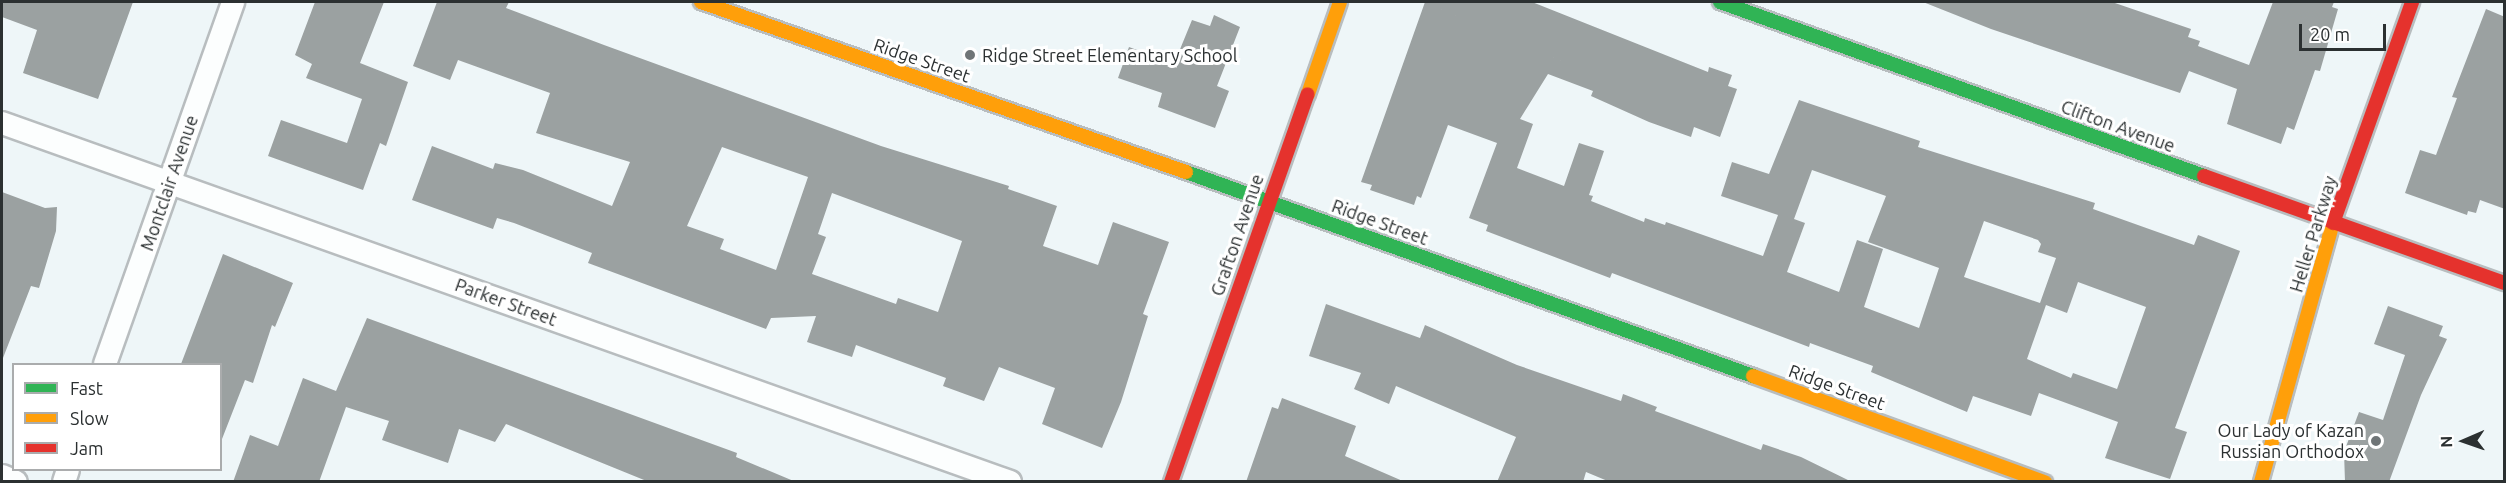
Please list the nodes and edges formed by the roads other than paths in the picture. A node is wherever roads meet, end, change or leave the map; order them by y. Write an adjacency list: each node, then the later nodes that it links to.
1 (233, 2): 7 (street, Montclair Avenue)
2 (701, 2): 8 (street, Ridge Street)
3 (1340, 2): 8 (street, Grafton Avenue)
4 (1720, 2): 9 (street, Clifton Avenue)
5 (2412, 2): 9 (street, Heller Parkway)
6 (2, 123): 7 (street, Parker Street)
7 (169, 183): 11 (street, Montclair Avenue); 14 (street, Parker Street)
8 (1268, 201): 15 (street, Grafton Avenue); 16 (street, Ridge Street)
9 (2333, 222): 10 (street, Clifton Avenue); 17 (street, Heller Parkway)
10 (2505, 283)
11 (105, 363)
12 (2, 476): 13 (street)
13 (16, 482)
14 (1010, 482)
15 (1171, 482)
16 (2045, 482)
17 (2261, 482)

